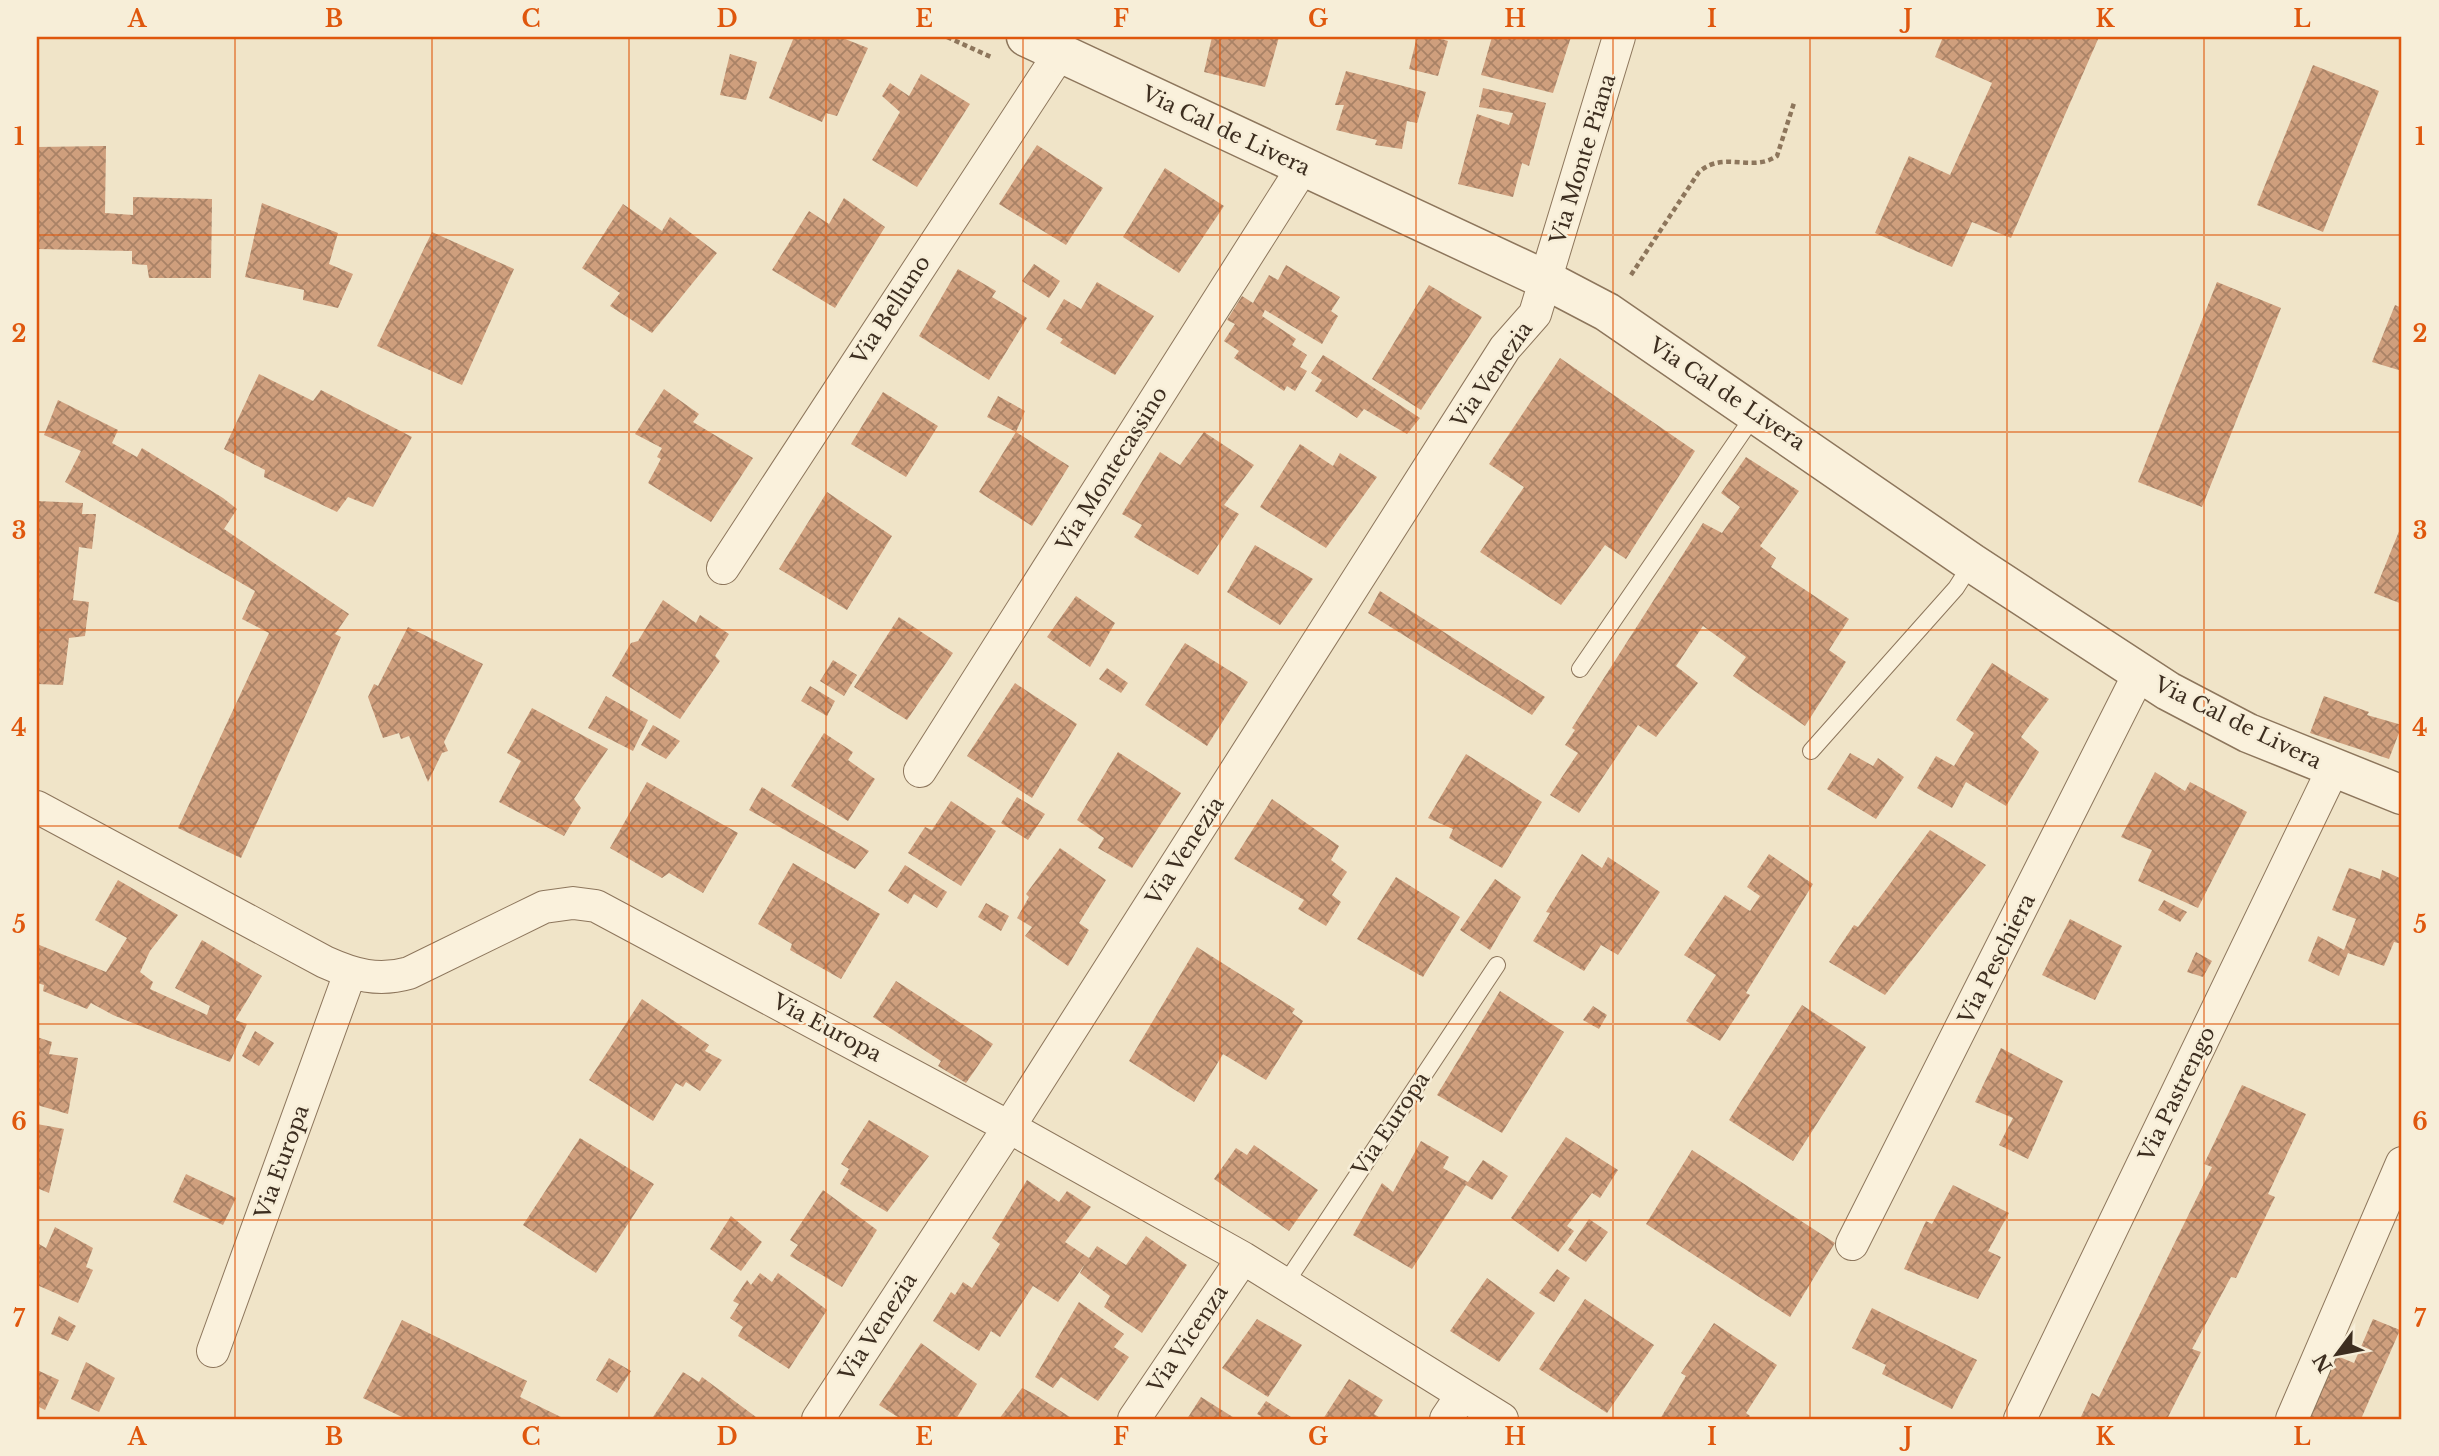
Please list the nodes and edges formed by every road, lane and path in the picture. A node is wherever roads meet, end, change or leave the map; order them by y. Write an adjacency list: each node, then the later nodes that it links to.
1 (947, 37): 4 (path)
2 (1619, 37): 8 (street, Via Monte Piana)
3 (1043, 45): 6 (street, Via Cal de Livera); 11 (street, Via Belluno)
4 (995, 59)
5 (1794, 103): 7 (path)
6 (1303, 167): 8 (street, Via Cal de Livera); 16 (street, Via Montecassino)
7 (1631, 275)
8 (1546, 280): 9 (street, Via Cal de Livera); 21 (street, Via Venezia)
9 (1755, 414): 10 (street, Via Cal de Livera); 12 (lane)
10 (1972, 563): 13 (street, Via Cal de Livera); 14 (lane)
11 (723, 568)
12 (1580, 669)
13 (2139, 674): 15 (street, Via Cal de Livera); 23 (street, Via Peschiera)
14 (1811, 751)
15 (2333, 769): 17 (street, Via Cal de Livera); 31 (street, Via Pastrengo)
16 (920, 771)
17 (2402, 795)
18 (37, 807): 20 (street, Via Europa)
19 (1497, 965): 25 (lane, Via Europa)
20 (350, 973): 21 (street, Via Europa); 26 (street, Via Europa)
21 (1009, 1127): 24 (street, Via Europa); 28 (street, Via Venezia)
22 (2402, 1163): 32 (street)
23 (1852, 1244)
24 (1243, 1258): 25 (street, Via Europa); 29 (street, Via Vicenza)
25 (1285, 1284): 27 (street, Via Europa)
26 (213, 1351)
27 (1454, 1407): 30 (street, Via Europa)
28 (818, 1419)
29 (1134, 1419)
30 (1502, 1419)
31 (2020, 1419)
32 (2292, 1419)

